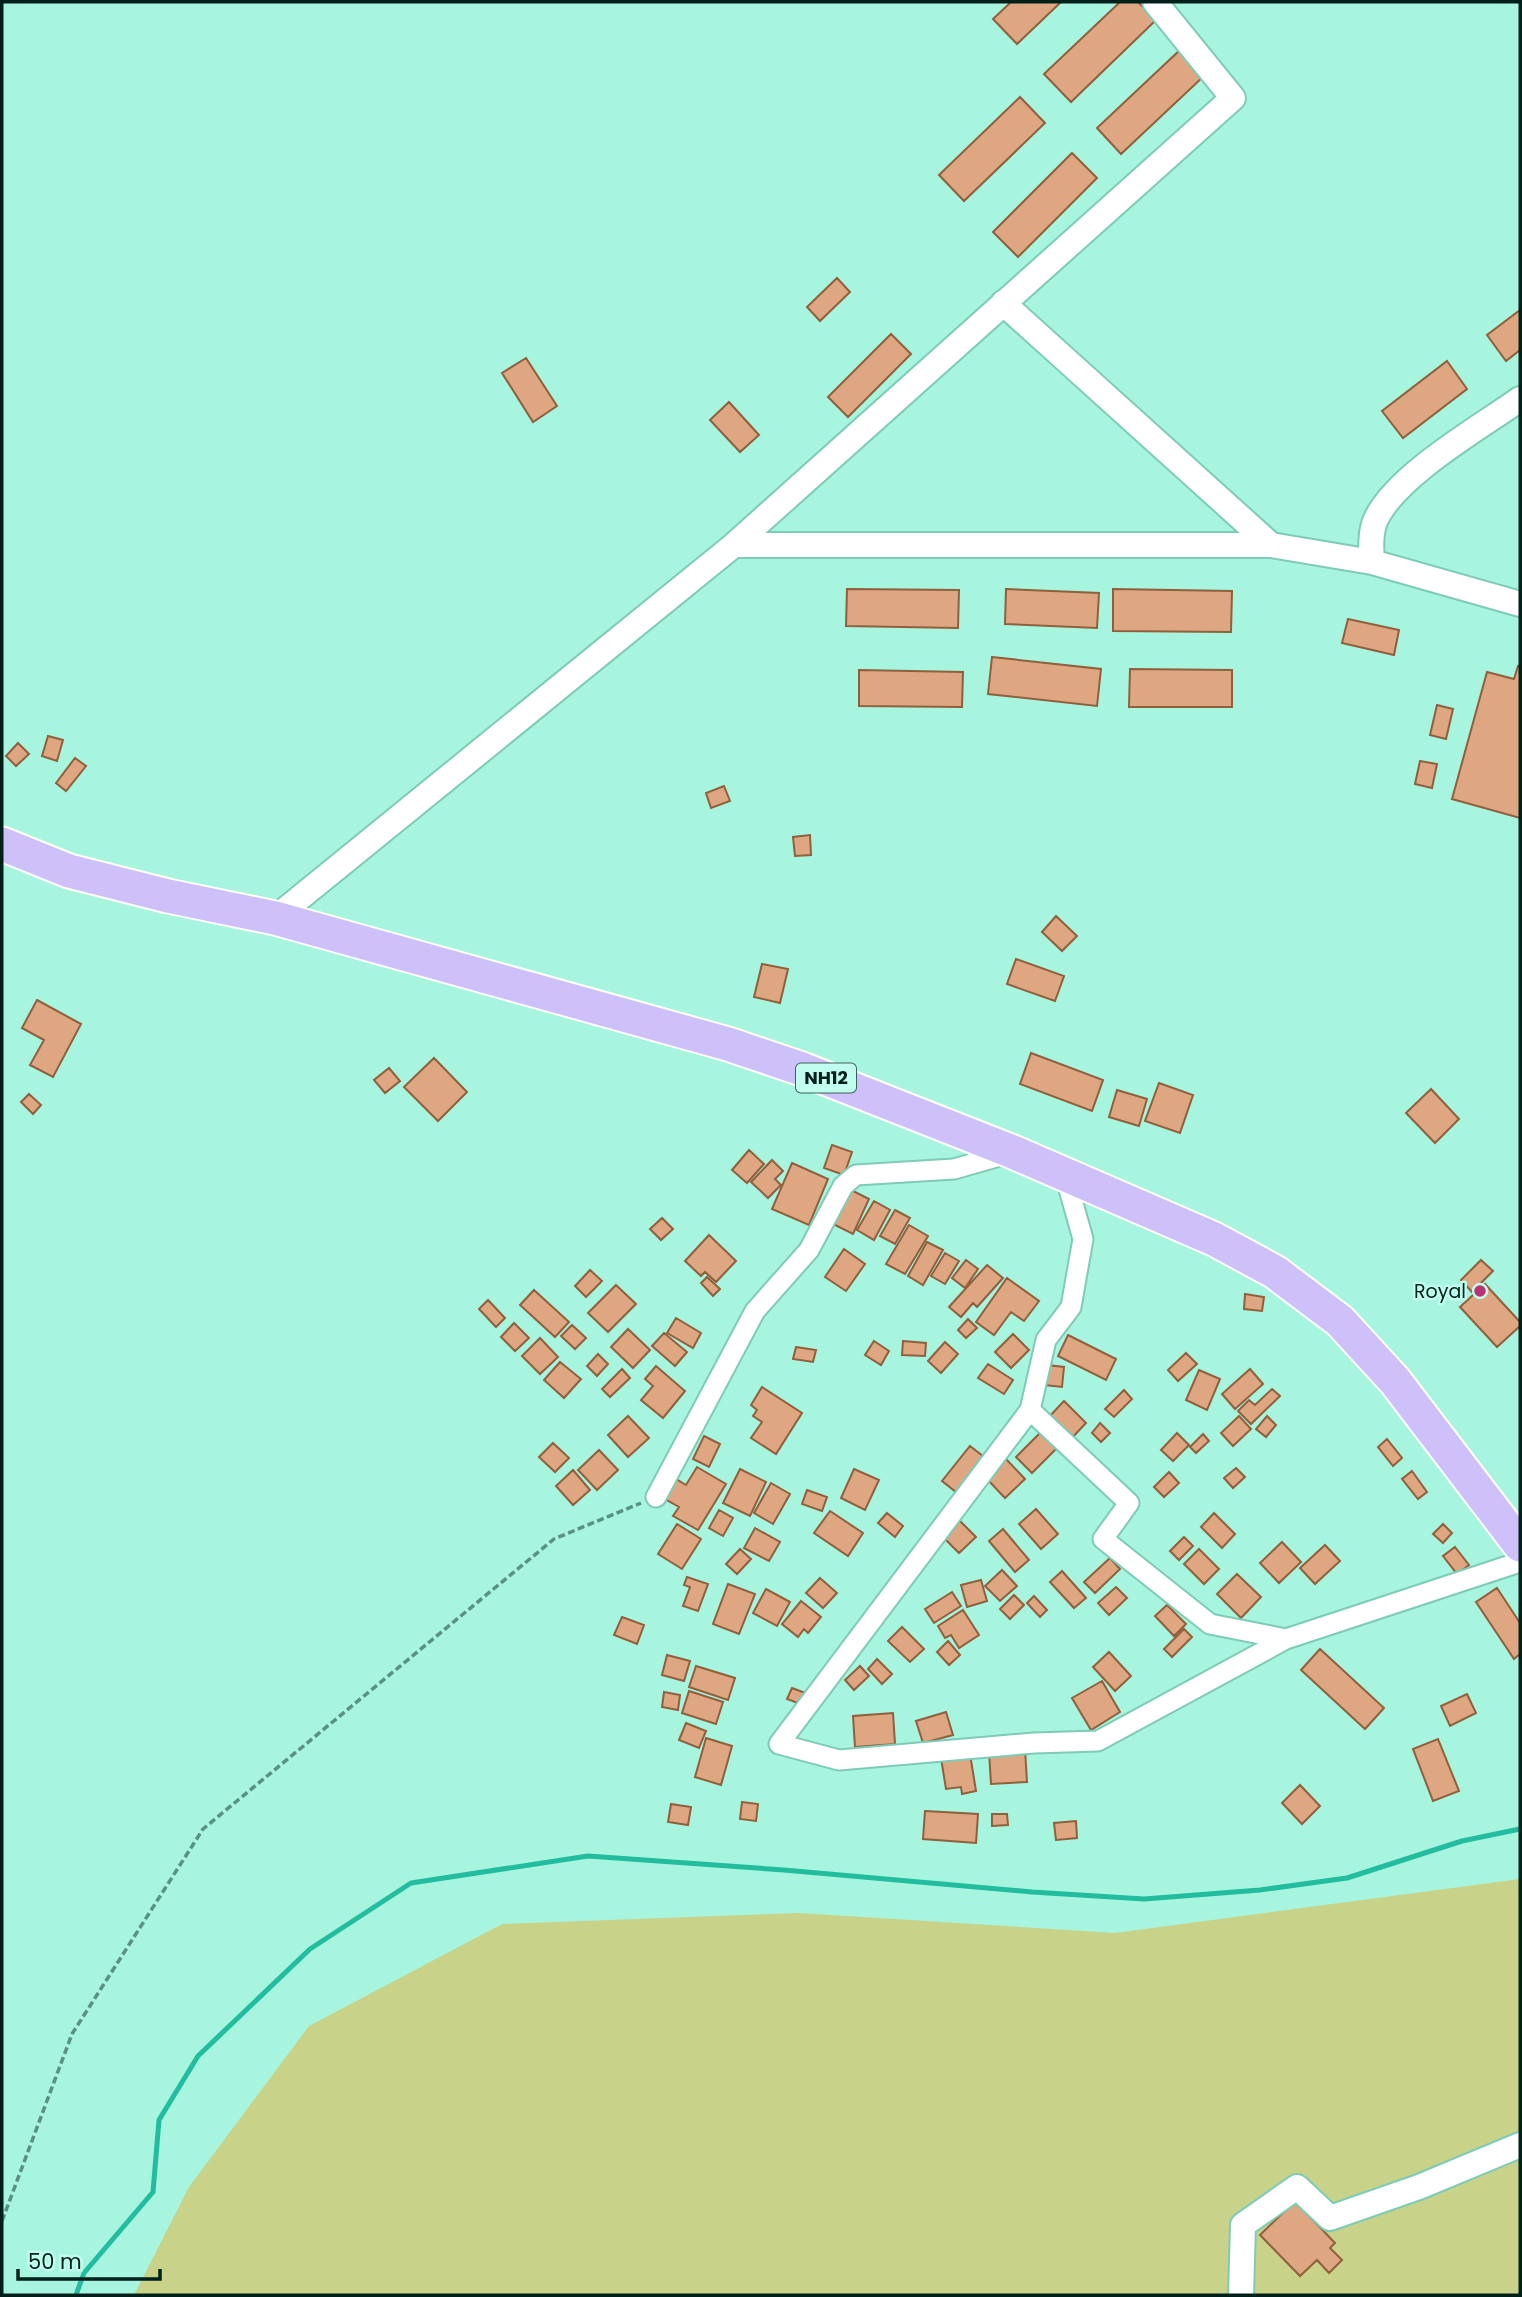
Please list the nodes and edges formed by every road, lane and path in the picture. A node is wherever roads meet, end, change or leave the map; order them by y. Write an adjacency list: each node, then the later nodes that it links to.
1 (1155, 2): 2 (street)
2 (1003, 303): 4 (street); 5 (street)
3 (1520, 399): 6 (street)
4 (734, 545): 5 (street); 9 (street)
5 (1271, 545): 6 (street)
6 (1372, 562): 7 (street)
7 (1520, 604)
8 (2, 844): 9 (highway, NH12)
9 (275, 918): 10 (highway, NH12)
10 (1013, 1152): 11 (highway, NH12); 13 (street)
11 (1065, 1175): 12 (street); 14 (highway, NH12)
12 (1030, 1410): 16 (street); 16 (street)
13 (656, 1497): 18 (path)
14 (1520, 1545)
15 (1520, 1562): 16 (street)
16 (1286, 1639)
17 (1520, 2145): 19 (street)
18 (2, 2221)
19 (1241, 2295)

